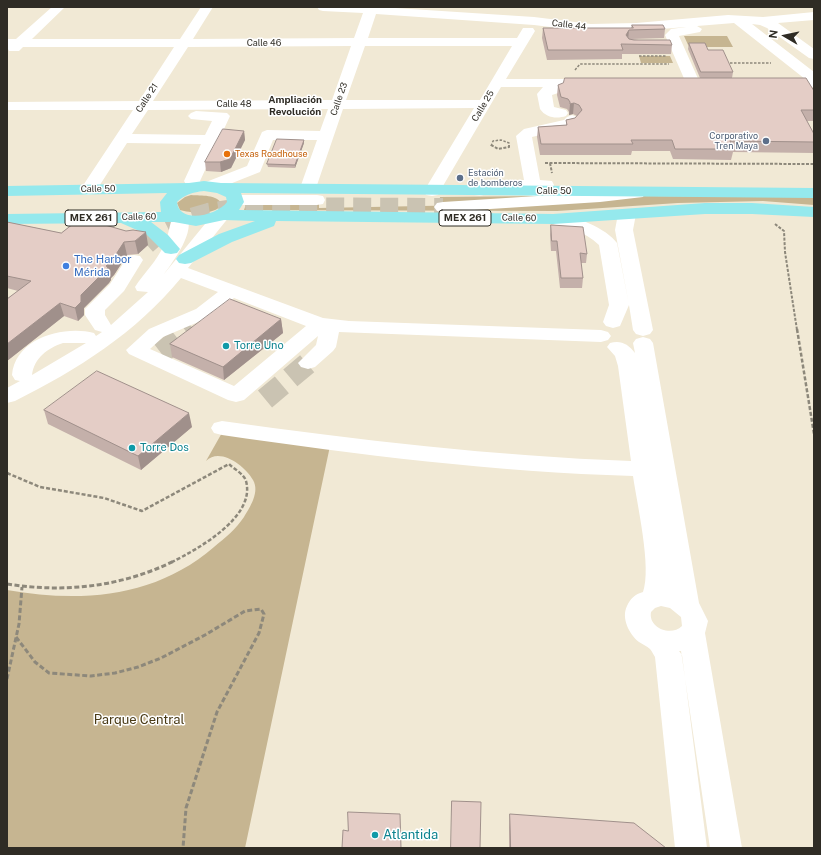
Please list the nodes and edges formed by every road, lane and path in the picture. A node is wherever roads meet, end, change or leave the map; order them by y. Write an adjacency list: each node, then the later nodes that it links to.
1 (59, 7): 14 (street)
2 (207, 7): 15 (street, Calle 21)
3 (323, 7): 5 (street, Calle 44)
4 (721, 7): 8 (street)
5 (371, 9): 9 (street, Calle 44); 12 (street, Calle 23)
6 (566, 12): 11 (street)
7 (814, 16): 10 (street, Calle 44)
8 (740, 17): 10 (street, Calle 44); 11 (street, Calle 44); 18 (street); 24 (street)
9 (534, 21): 11 (street, Calle 44); 13 (street, Calle 25)
10 (762, 21): 19 (street)
11 (582, 27)
12 (359, 42): 13 (street, Calle 46); 15 (street, Calle 46); 33 (street, Calle 23)
13 (522, 42): 25 (street, Calle 25)
14 (13, 43): 15 (street, Calle 46); 17 (street)
15 (183, 43): 36 (street, Calle 21)
16 (662, 44): 18 (street)
17 (7, 54)
18 (681, 55): 20 (path); 23 (path); 28 (street)
19 (814, 55)
20 (639, 56)
21 (724, 63): 22 (path)
22 (778, 63)
23 (580, 64)
24 (814, 79)
25 (497, 83): 26 (street); 34 (street, Calle 25)
26 (606, 83)
27 (677, 83): 28 (street)
28 (693, 83): 29 (street)
29 (709, 83)
30 (763, 83): 31 (street)
31 (810, 88)
32 (556, 89): 46 (street)
33 (337, 104): 34 (street, Calle 48); 36 (street, Calle 48); 38 (street, Calle 23)
34 (484, 104): 44 (street, Calle 25)
35 (7, 106): 36 (street, Calle 48)
36 (140, 110): 37 (street); 39 (street, Calle 21)
37 (154, 125): 39 (street); 40 (street); 40 (street)
38 (326, 136): 45 (street); 51 (street, Calle 23)
39 (122, 138): 47 (street, Calle 21)
40 (211, 140): 45 (street)
41 (502, 140): 41 (path)
42 (539, 163): 43 (path)
43 (814, 164)
44 (434, 186): 46 (main road, Calle 50); 51 (main road, Calle 50)
45 (205, 187): 47 (main road, Calle 50); 51 (main road, Calle 50); 52 (main road); 62 (main road)
46 (534, 188): 49 (main road, Calle 50)
47 (88, 190): 48 (main road, Calle 50)
48 (7, 191)
49 (644, 192): 50 (main road, Calle 50); 53 (street)
50 (814, 193)
51 (312, 194): 52 (street)
52 (236, 200): 58 (main road)
53 (443, 207)
54 (659, 211): 55 (main road, Calle 60 / MEX 261); 56 (main road); 57 (main road, Calle 60 / MEX 261)
55 (814, 212)
56 (751, 213): 63 (main road); 79 (path)
57 (627, 214): 65 (main road, Calle 60 / MEX 261); 74 (street)
58 (222, 216): 59 (main road, Calle 60 / MEX 261); 62 (main road, Calle 60); 67 (street)
59 (302, 216): 65 (main road, Calle 60 / MEX 261); 67 (main road)
60 (117, 217): 61 (main road, Calle 60 / MEX 261); 62 (main road, Calle 60 / MEX 261); 67 (main road)
61 (64, 218): 64 (main road, Calle 60 / MEX 261); 66 (street)
62 (178, 218): 67 (street)
63 (814, 218)
64 (7, 219)
65 (553, 219): 73 (street)
66 (130, 237)
67 (178, 259): 69 (street); 72 (street); 77 (street)
68 (134, 260): 72 (street)
69 (237, 292): 70 (street); 71 (street); 71 (street)
70 (204, 320)
71 (325, 324): 73 (street); 75 (street)
72 (95, 331): 76 (street)
73 (611, 335): 74 (street); 80 (street)
74 (643, 337): 85 (street)
75 (308, 363)
76 (14, 379)
77 (7, 396)
78 (222, 428): 80 (street)
79 (814, 434)
80 (644, 470): 84 (street)
81 (7, 473): 83 (path)
82 (7, 584): 83 (path)
83 (22, 587): 86 (path)
84 (652, 598): 85 (street); 87 (street)
85 (690, 620): 87 (street); 91 (street)
86 (16, 637): 88 (path); 89 (path)
87 (659, 641): 90 (street)
88 (7, 679)
89 (183, 848)
90 (691, 848)
91 (726, 848)

